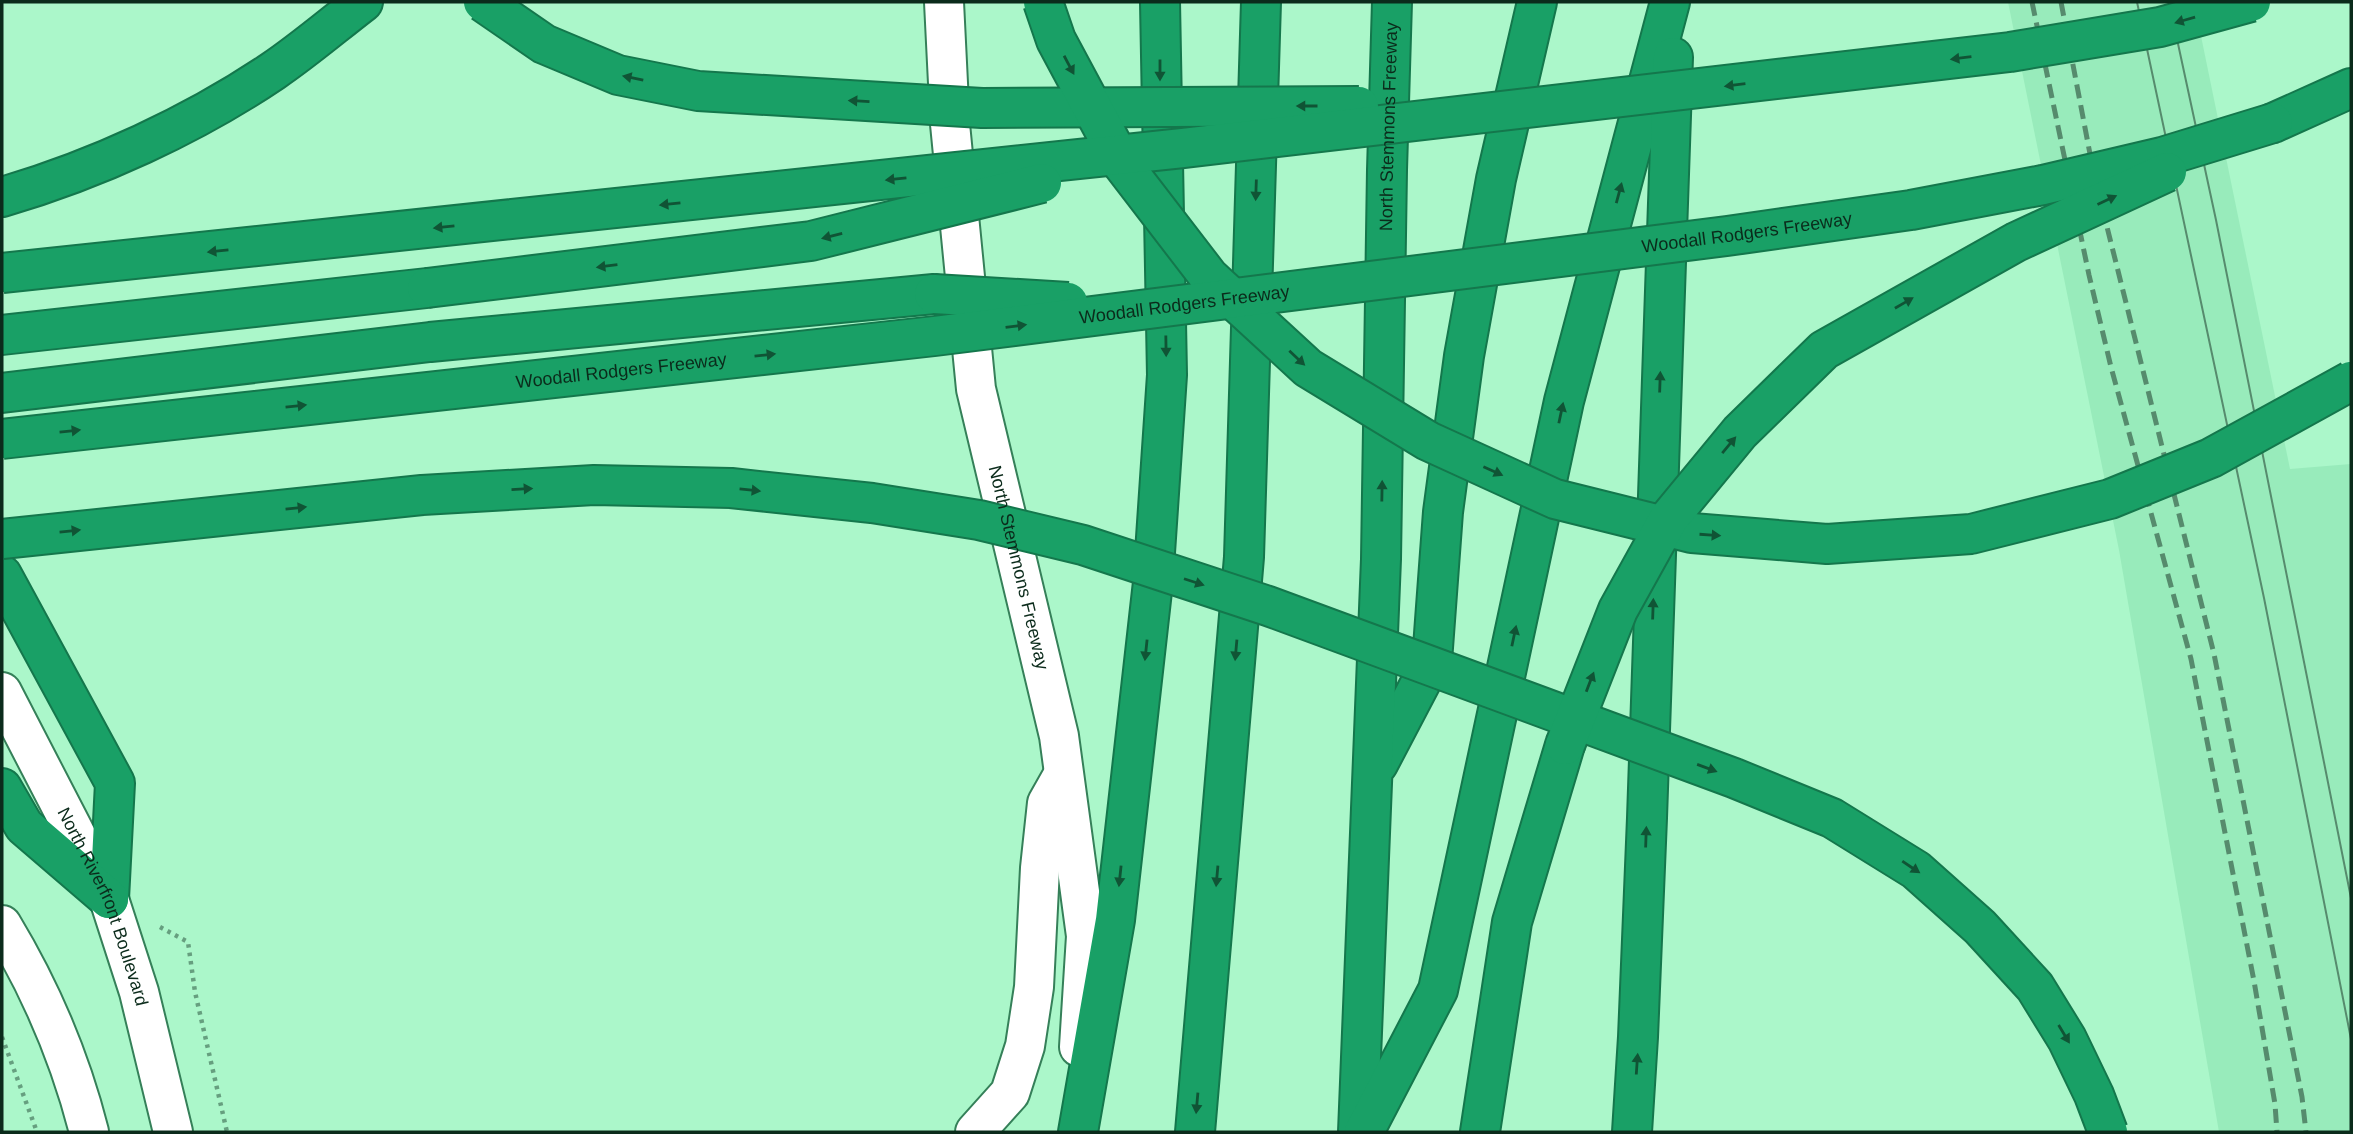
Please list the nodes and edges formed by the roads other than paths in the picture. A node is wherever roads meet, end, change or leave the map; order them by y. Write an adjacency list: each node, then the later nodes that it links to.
1 (363, 2): 15 (highway)
2 (483, 2): 12 (highway, one-way to 2, bridge)
3 (944, 2): 25 (main road, North Stemmons Freeway)
4 (1043, 2): 19 (highway, one-way to 19, bridge)
5 (1160, 2): 33 (highway, one-way to 33)
6 (1261, 2): 34 (highway, one-way to 34)
7 (1392, 2): 26 (highway, North Stemmons Freeway, one-way to 7)
8 (1537, 2): 26 (highway, bridge)
9 (1673, 2): 36 (highway, one-way to 9); 38 (highway, one-way to 9)
10 (2251, 2): 12 (highway, one-way to 12, bridge)
11 (2351, 88): 13 (highway, Woodall Rodgers Freeway)
12 (1546, 106): 14 (highway, bridge)
13 (2273, 123): 17 (highway, Woodall Rodgers Freeway, bridge); 37 (highway, one-way to 13, bridge)
14 (1183, 148): 16 (highway, one-way to 16, bridge); 18 (highway, one-way to 18, bridge)
15 (2, 197)
16 (2, 273)
17 (1168, 307): 20 (highway, bridge); 21 (highway, Woodall Rodgers Freeway, one-way to 17, bridge)
18 (2, 335)
19 (2351, 381)
20 (10, 396)
21 (2, 439)
22 (2, 539): 39 (highway, one-way to 39, bridge)
23 (2, 575): 28 (highway)
24 (2, 692): 28 (main road, North Riverfront Boulevard)
25 (1064, 772): 32 (main road); 33 (main road, North Stemmons Freeway)
26 (1374, 772): 35 (highway, North Stemmons Freeway)
27 (2, 788): 28 (highway)
28 (109, 899): 31 (main road, North Riverfront Boulevard)
29 (2, 925): 30 (main road)
30 (89, 1132)
31 (173, 1132)
32 (975, 1132)
33 (1076, 1132)
34 (1195, 1132)
35 (1358, 1132)
36 (1364, 1132)
37 (1480, 1132)
38 (1632, 1132)
39 (2108, 1132)

